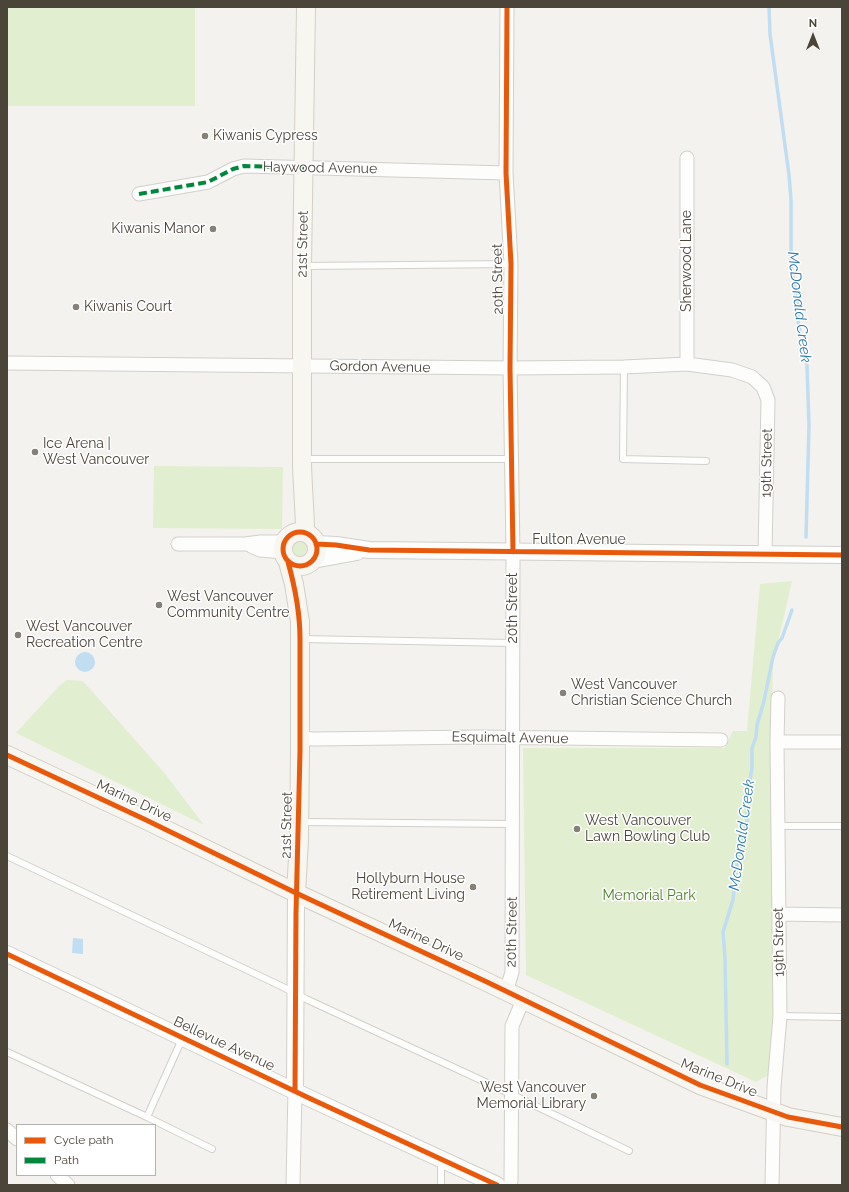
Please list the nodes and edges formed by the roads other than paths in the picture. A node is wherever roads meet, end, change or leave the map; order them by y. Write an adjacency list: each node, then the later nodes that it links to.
1 (306, 7): 4 (main road, 21st Street)
2 (506, 7): 5 (street, 20th Street)
3 (687, 158): 10 (street, Sherwood Lane)
4 (304, 168): 5 (street, Haywood Avenue); 6 (street, Haywood Avenue); 8 (main road, 21st Street)
5 (506, 173): 7 (street, 20th Street)
6 (139, 194)
7 (511, 264): 8 (lane); 13 (street, 20th Street)
8 (302, 266): 11 (main road, 21st Street)
9 (7, 363): 11 (street, Gordon Avenue)
10 (687, 364): 12 (street, Gordon Avenue); 14 (street, Gordon Avenue)
11 (302, 366): 13 (street, Gordon Avenue); 15 (main road, 21st Street)
12 (624, 367): 13 (street, Gordon Avenue); 17 (lane)
13 (510, 368): 16 (street, 20th Street)
14 (752, 377): 21 (street, 19th Street)
15 (302, 458): 16 (lane); 19 (main road, 21st Street)
16 (511, 459): 20 (street, 20th Street)
17 (706, 461)
18 (178, 544): 19 (street, Fulton Avenue)
19 (299, 549): 20 (street, Fulton Avenue); 23 (main road, 21st Street)
20 (513, 552): 21 (street, Fulton Avenue); 24 (street, 20th Street)
21 (765, 554): 22 (street, Fulton Avenue)
22 (842, 555)
23 (300, 631): 24 (lane); 26 (main road, 21st Street)
24 (512, 643): 27 (street, 20th Street)
25 (778, 698): 29 (street, 19th Street)
26 (300, 738): 27 (street, Esquimalt Avenue); 32 (main road, 21st Street)
27 (512, 738): 28 (street, Esquimalt Avenue); 33 (street, 20th Street)
28 (721, 740)
29 (777, 742): 30 (street); 34 (street, 19th Street)
30 (842, 742)
31 (7, 755): 37 (main road, Marine Drive)
32 (299, 822): 33 (lane); 37 (main road, 21st Street)
33 (512, 824): 41 (street, 20th Street)
34 (778, 826): 35 (lane); 38 (street, 19th Street)
35 (842, 826)
36 (7, 856): 42 (lane)
37 (296, 893): 41 (main road, Marine Drive); 42 (street, 21st Street)
38 (779, 914): 39 (street); 44 (street, 19th Street)
39 (842, 915)
40 (7, 954): 46 (street, Bellevue Avenue)
41 (506, 992): 43 (main road, Marine Drive)
42 (295, 993): 48 (street, 21st Street); 49 (lane)
43 (523, 1000): 49 (street); 50 (main road, Marine Drive)
44 (780, 1016): 45 (lane); 50 (street, 19th Street)
45 (842, 1017)
46 (182, 1037): 48 (street, Bellevue Avenue); 51 (lane)
47 (7, 1052): 51 (lane)
48 (294, 1090): 57 (street, Bellevue Avenue); 60 (street, 21st Street)
49 (512, 1094): 56 (lane); 63 (street)
50 (774, 1112): 52 (main road, Marine Drive); 64 (street, 19th Street)
51 (147, 1117): 55 (lane)
52 (842, 1127)
53 (7, 1130): 54 (street)
54 (16, 1138)
55 (212, 1149)
56 (630, 1152)
57 (441, 1159): 61 (lane); 62 (street, Bellevue Avenue)
58 (58, 1176): 59 (street)
59 (68, 1185)
60 (293, 1185)
61 (441, 1185)
62 (498, 1185)
63 (510, 1185)
64 (772, 1185)

